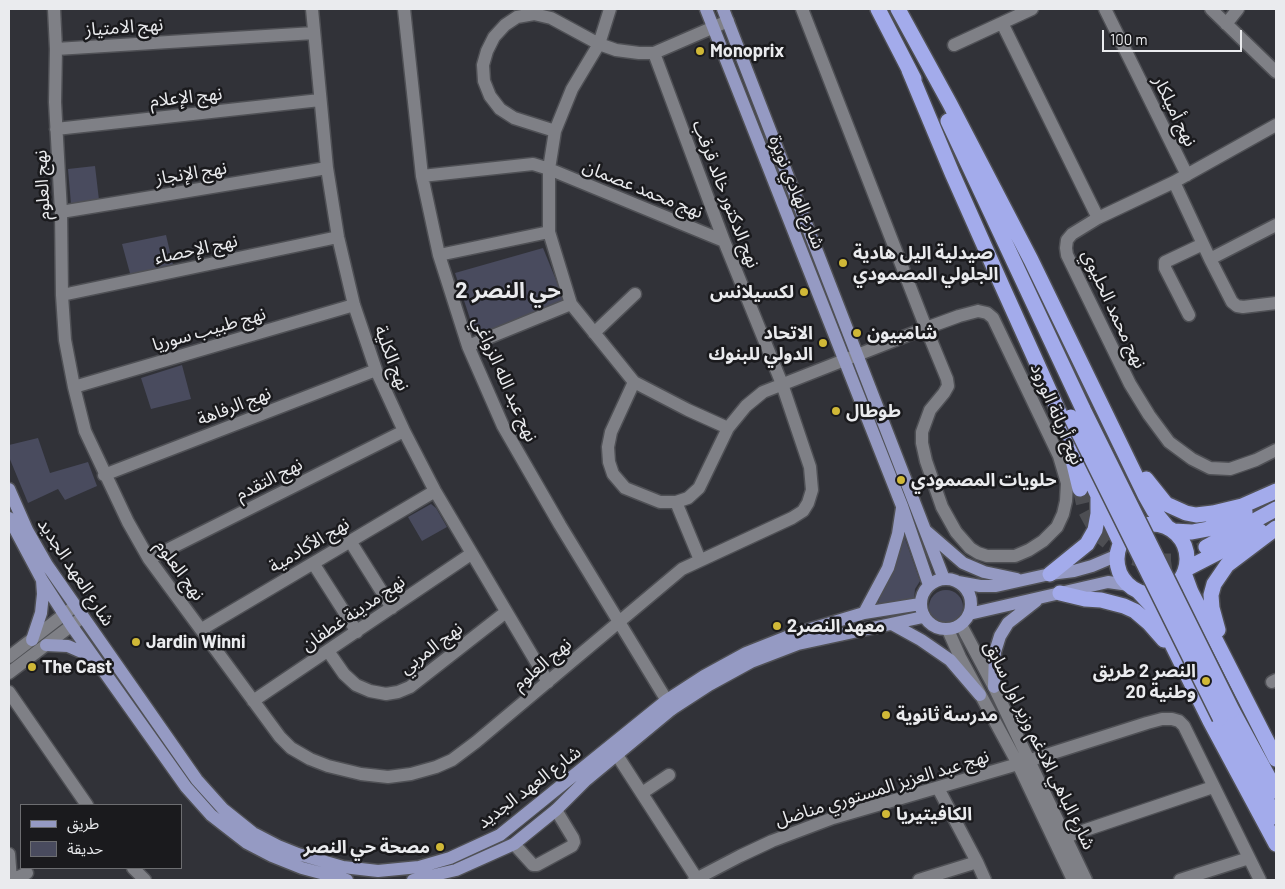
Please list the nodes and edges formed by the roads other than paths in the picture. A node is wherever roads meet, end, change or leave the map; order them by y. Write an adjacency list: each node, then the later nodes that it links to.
1 (54, 9): 21 (street, نهج العلوم)
2 (312, 9): 18 (street, نهج الكلية)
3 (404, 9): 32 (street, نهج عبد الله الزواغي)
4 (610, 9): 19 (street)
5 (706, 9): 17 (main road, شارع الهادي نويرة)
6 (723, 9): 14 (main road, شارع الهادي نويرة)
7 (802, 9): 50 (street, نهج أريانة الورود)
8 (878, 9): 23 (highway)
9 (896, 9): 56 (highway); 59 (highway)
10 (1032, 9): 15 (street)
11 (1106, 9): 31 (street, نهج أميلكار)
12 (1211, 9): 16 (street)
13 (1238, 9): 16 (street)
14 (728, 21): 17 (street); 53 (main road, شارع الهادي نويرة)
15 (1002, 23): 20 (street); 35 (street)
16 (1226, 24): 24 (street)
17 (713, 27): 22 (street); 53 (main road, شارع الهادي نويرة)
18 (314, 33): 21 (street, نهج الامتياز); 25 (street, نهج الكلية)
19 (599, 44): 22 (street); 28 (street); 28 (street)
20 (954, 45)
21 (56, 49): 27 (street, نهج العلوم)
22 (654, 53): 39 (street, نهج الدكتور خالد قرقب)
23 (909, 70): 43 (highway); 59 (highway)
24 (1276, 72)
25 (320, 100): 27 (street, نهج الإعلام); 29 (street, نهج الكلية)
26 (1276, 125): 31 (street, نهج محمد الحليوي)
27 (56, 129): 34 (street, نهج العلوم)
28 (555, 131): 30 (street)
29 (326, 168): 34 (street, نهج الإنجاز); 38 (street, نهج الكلية)
30 (549, 169): 32 (street, نهج محمد عصمان); 37 (street); 39 (street, نهج محمد عصمان)
31 (1187, 175): 33 (street, نهج محمد الحليوي)
32 (422, 176): 41 (street, نهج عبد الله الزواغي)
33 (1174, 182): 35 (street, نهج محمد الحليوي); 40 (street)
34 (61, 212): 45 (street, نهج العلوم)
35 (1098, 218): 62 (street, نهج محمد الحليوي)
36 (1276, 226): 42 (street)
37 (549, 232): 41 (street); 48 (street)
38 (338, 237): 45 (street, نهج الإحصاء); 47 (street, نهج الكلية)
39 (724, 241): 57 (street, نهج الدكتور خالد قرقب)
40 (1203, 244): 42 (street); 49 (street)
41 (439, 255): 52 (street, نهج عبد الله الزواغي)
42 (1210, 259): 46 (street)
43 (1004, 288): 66 (highway); 68 (highway)
44 (635, 294): 51 (street)
45 (62, 295): 58 (street, نهج العلوم)
46 (1276, 303)
47 (354, 304): 54 (street, نهج الكلية); 58 (street, نهج طبيب سوريا)
48 (571, 304): 51 (street); 52 (street)
49 (1189, 314)
50 (926, 328): 50 (street, نهج أريانة الورود); 53 (street, نهج أريانة الورود)
51 (594, 333): 55 (street)
52 (468, 346): 104 (street, نهج عبد الله الزواغي)
53 (850, 357): 57 (street, نهج أريانة الورود); 70 (main road, شارع الهادي نويرة); 75 (main road, شارع الهادي نويرة)
54 (376, 370): 61 (street, نهج الكلية); 63 (street, نهج الرفاهة)
55 (634, 382): 60 (street); 69 (street)
56 (1090, 382): 67 (highway); 76 (highway)
57 (782, 384): 60 (street, نهج أريانة الورود); 84 (street, نهج الدكتور خالد قرقب)
58 (74, 387): 63 (street, نهج العلوم)
59 (1077, 413): 124 (highway, bridge)
60 (728, 428): 69 (street)
61 (404, 431): 65 (street, نهج الكلية); 83 (street, نهج التقدم)
62 (1276, 450)
63 (104, 475): 83 (street, نهج العلوم)
64 (9, 490): 98 (main road, شارع العهد الجديد)
65 (435, 490): 77 (street, نهج الأكادمية); 81 (street, نهج الكلية)
66 (1080, 490)
67 (1276, 492): 76 (highway)
68 (1098, 495): 80 (highway); 87 (highway)
69 (676, 502): 84 (street)
70 (902, 506): 92 (main road, شارع الهادي نويرة); 100 (main road)
71 (1276, 509): 79 (highway)
72 (9, 518): 82 (main road, شارع العهد الجديد)
73 (1276, 522): 86 (highway)
74 (1276, 528): 121 (highway)
75 (925, 530): 88 (main road, شارع الهادي نويرة); 90 (main road)
76 (1171, 530): 80 (highway); 86 (highway)
77 (350, 541): 85 (street, نهج الأكادمية); 97 (street)
78 (9, 542): 82 (main road)
79 (1206, 547)
80 (1119, 549): 87 (main road); 93 (highway)
81 (471, 554): 97 (street, نهج مدينة غطفان); 99 (street, نهج الكلية)
82 (28, 555): 89 (main road, شارع العهد الجديد)
83 (149, 559): 107 (street, نهج العلوم)
84 (700, 560): 104 (street, نهج الدكتور خالد قرقب)
85 (313, 563): 107 (street, نهج الأكادمية); 109 (street)
86 (1185, 571): 93 (highway); 121 (highway)
87 (1050, 574): 90 (main road)
88 (944, 579): 91 (main road); 92 (main road)
89 (42, 580): 103 (main road, شارع العهد الجديد); 110 (main road)
90 (1027, 580): 91 (main road)
91 (958, 582): 101 (main road)
92 (929, 585): 96 (main road)
93 (1133, 588): 94 (main road); 115 (highway)
94 (1060, 593): 95 (main road); 115 (highway)
95 (1040, 598): 101 (main road); 118 (main road)
96 (920, 604): 100 (main road, شارع العهد الجديد); 102 (main road)
97 (392, 608): 109 (street, نهج مدينة غطفان)
98 (79, 612): 103 (street); 144 (main road, شارع العهد الجديد)
99 (506, 612): 112 (street, نهج المربي); 117 (street, نهج الكلية)
100 (864, 614): 123 (main road, شارع العهد الجديد)
101 (969, 614): 106 (main road)
102 (923, 617): 105 (main road, شارع العهد الجديد); 108 (main road)
103 (68, 620): 110 (street); 111 (street); 114 (main road, شارع العهد الجديد)
104 (618, 622): 117 (street, نهج العلوم); 123 (street, نهج عبد الله الزواغي)
105 (892, 624): 120 (main road); 123 (main road, شارع العهد الجديد)
106 (961, 625): 108 (main road); 118 (street, شارع الباهي الادغم وزير اول سابق)
107 (202, 629): 122 (street, نهج العلوم)
108 (948, 630): 120 (street, شارع الباهي الادغم وزير اول سابق)
109 (357, 632): 112 (street, نهج مدينة غطفان)
110 (32, 640): 113 (street)
111 (46, 645): 114 (main road); 116 (street)
112 (328, 651): 122 (street, نهج مدينة غطفان)
113 (9, 657)
114 (94, 658): 146 (main road, شارع العهد الجديد)
115 (1180, 662): 138 (highway)
116 (9, 673)
117 (548, 682): 122 (street, نهج العلوم)
118 (994, 687): 127 (street, شارع الباهي الادغم وزير اول سابق)
119 (9, 692): 133 (street)
120 (980, 696): 127 (street, شارع الباهي الادغم وزير اول سابق)
121 (1246, 698): 126 (highway)
122 (253, 701)
123 (670, 704): 125 (main road, شارع العهد الجديد); 144 (main road, شارع العهد الجديد)
124 (1226, 714): 131 (highway); 135 (highway)
125 (617, 755): 132 (street); 134 (main road, شارع العهد الجديد)
126 (1276, 759)
127 (1024, 762): 129 (street, نهج عبد العزيز المستوري مناضل); 130 (street, نهج عبد العزيز المستوري مناضل); 136 (street, شارع الباهي الادغم وزير اول سابق)
128 (669, 775): 132 (street)
129 (1213, 787): 136 (street); 140 (street, نهج عبد العزيز المستوري مناضل)
130 (938, 788): 141 (street); 142 (street, نهج عبد العزيز المستوري مناضل)
131 (1276, 791)
132 (642, 793): 148 (street)
133 (85, 804)
134 (556, 810): 137 (main road, شارع العهد الجديد); 137 (street)
135 (1276, 817)
136 (1060, 838): 152 (street, شارع الباهي الادغم وزير اول سابق); 153 (street, شارع الباهي الادغم وزير اول سابق)
137 (514, 844): 147 (main road, شارع العهد الجديد)
138 (1276, 844)
139 (9, 854): 145 (street)
140 (1249, 858): 154 (street); 155 (street, نهج عبد العزيز المستوري مناضل)
141 (977, 862): 150 (street); 151 (street)
142 (715, 869): 148 (street, نهج عبد العزيز المستوري مناضل); 149 (street)
143 (27, 873): 145 (street)
144 (378, 876)
145 (11, 880)
146 (347, 880)
147 (413, 880)
148 (696, 880)
149 (723, 880)
150 (919, 880)
151 (985, 880)
152 (1073, 880)
153 (1086, 880)
154 (1180, 880)
155 (1260, 880)

